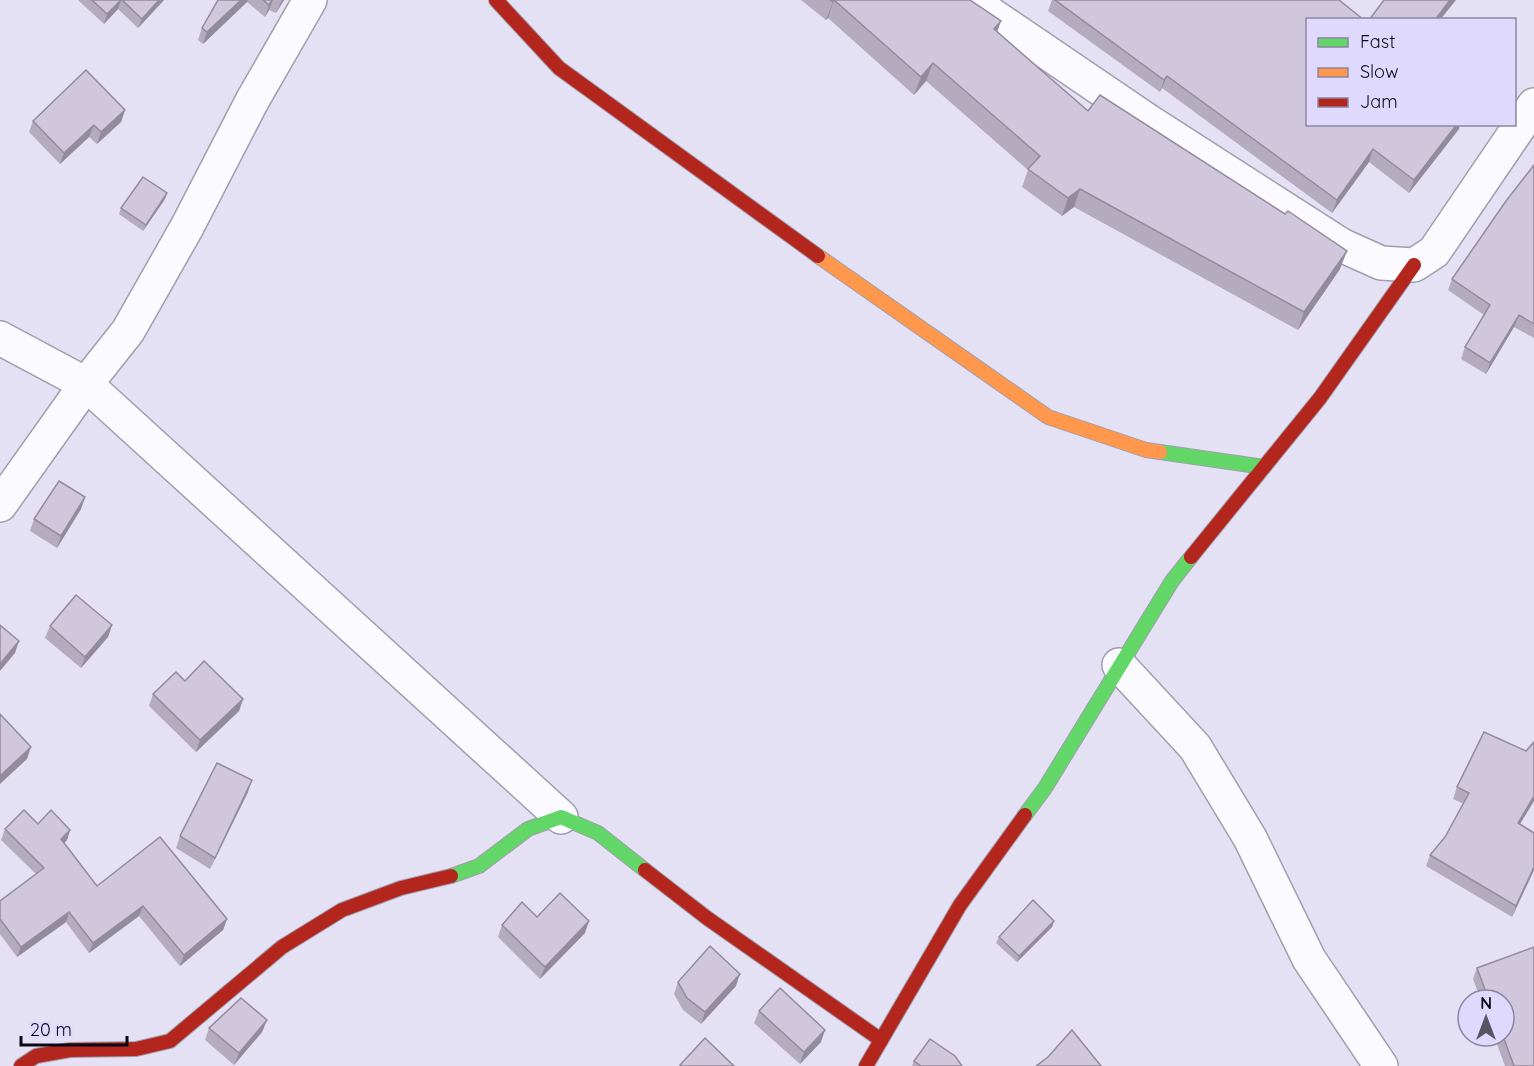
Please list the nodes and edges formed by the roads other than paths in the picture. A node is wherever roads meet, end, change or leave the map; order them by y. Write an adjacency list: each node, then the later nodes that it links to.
1 (310, 0): 7 (street)
2 (496, 0): 8 (street)
3 (970, 0): 5 (street)
4 (1534, 105): 5 (street)
5 (1414, 265): 8 (street)
6 (0, 338): 7 (street)
7 (86, 384): 9 (street); 11 (street)
8 (1264, 467): 10 (street)
9 (0, 506)
10 (1119, 665): 12 (street); 15 (street)
11 (561, 817): 12 (street); 13 (street)
12 (881, 1040): 14 (street)
13 (21, 1066)
14 (866, 1066)
15 (1381, 1066)

